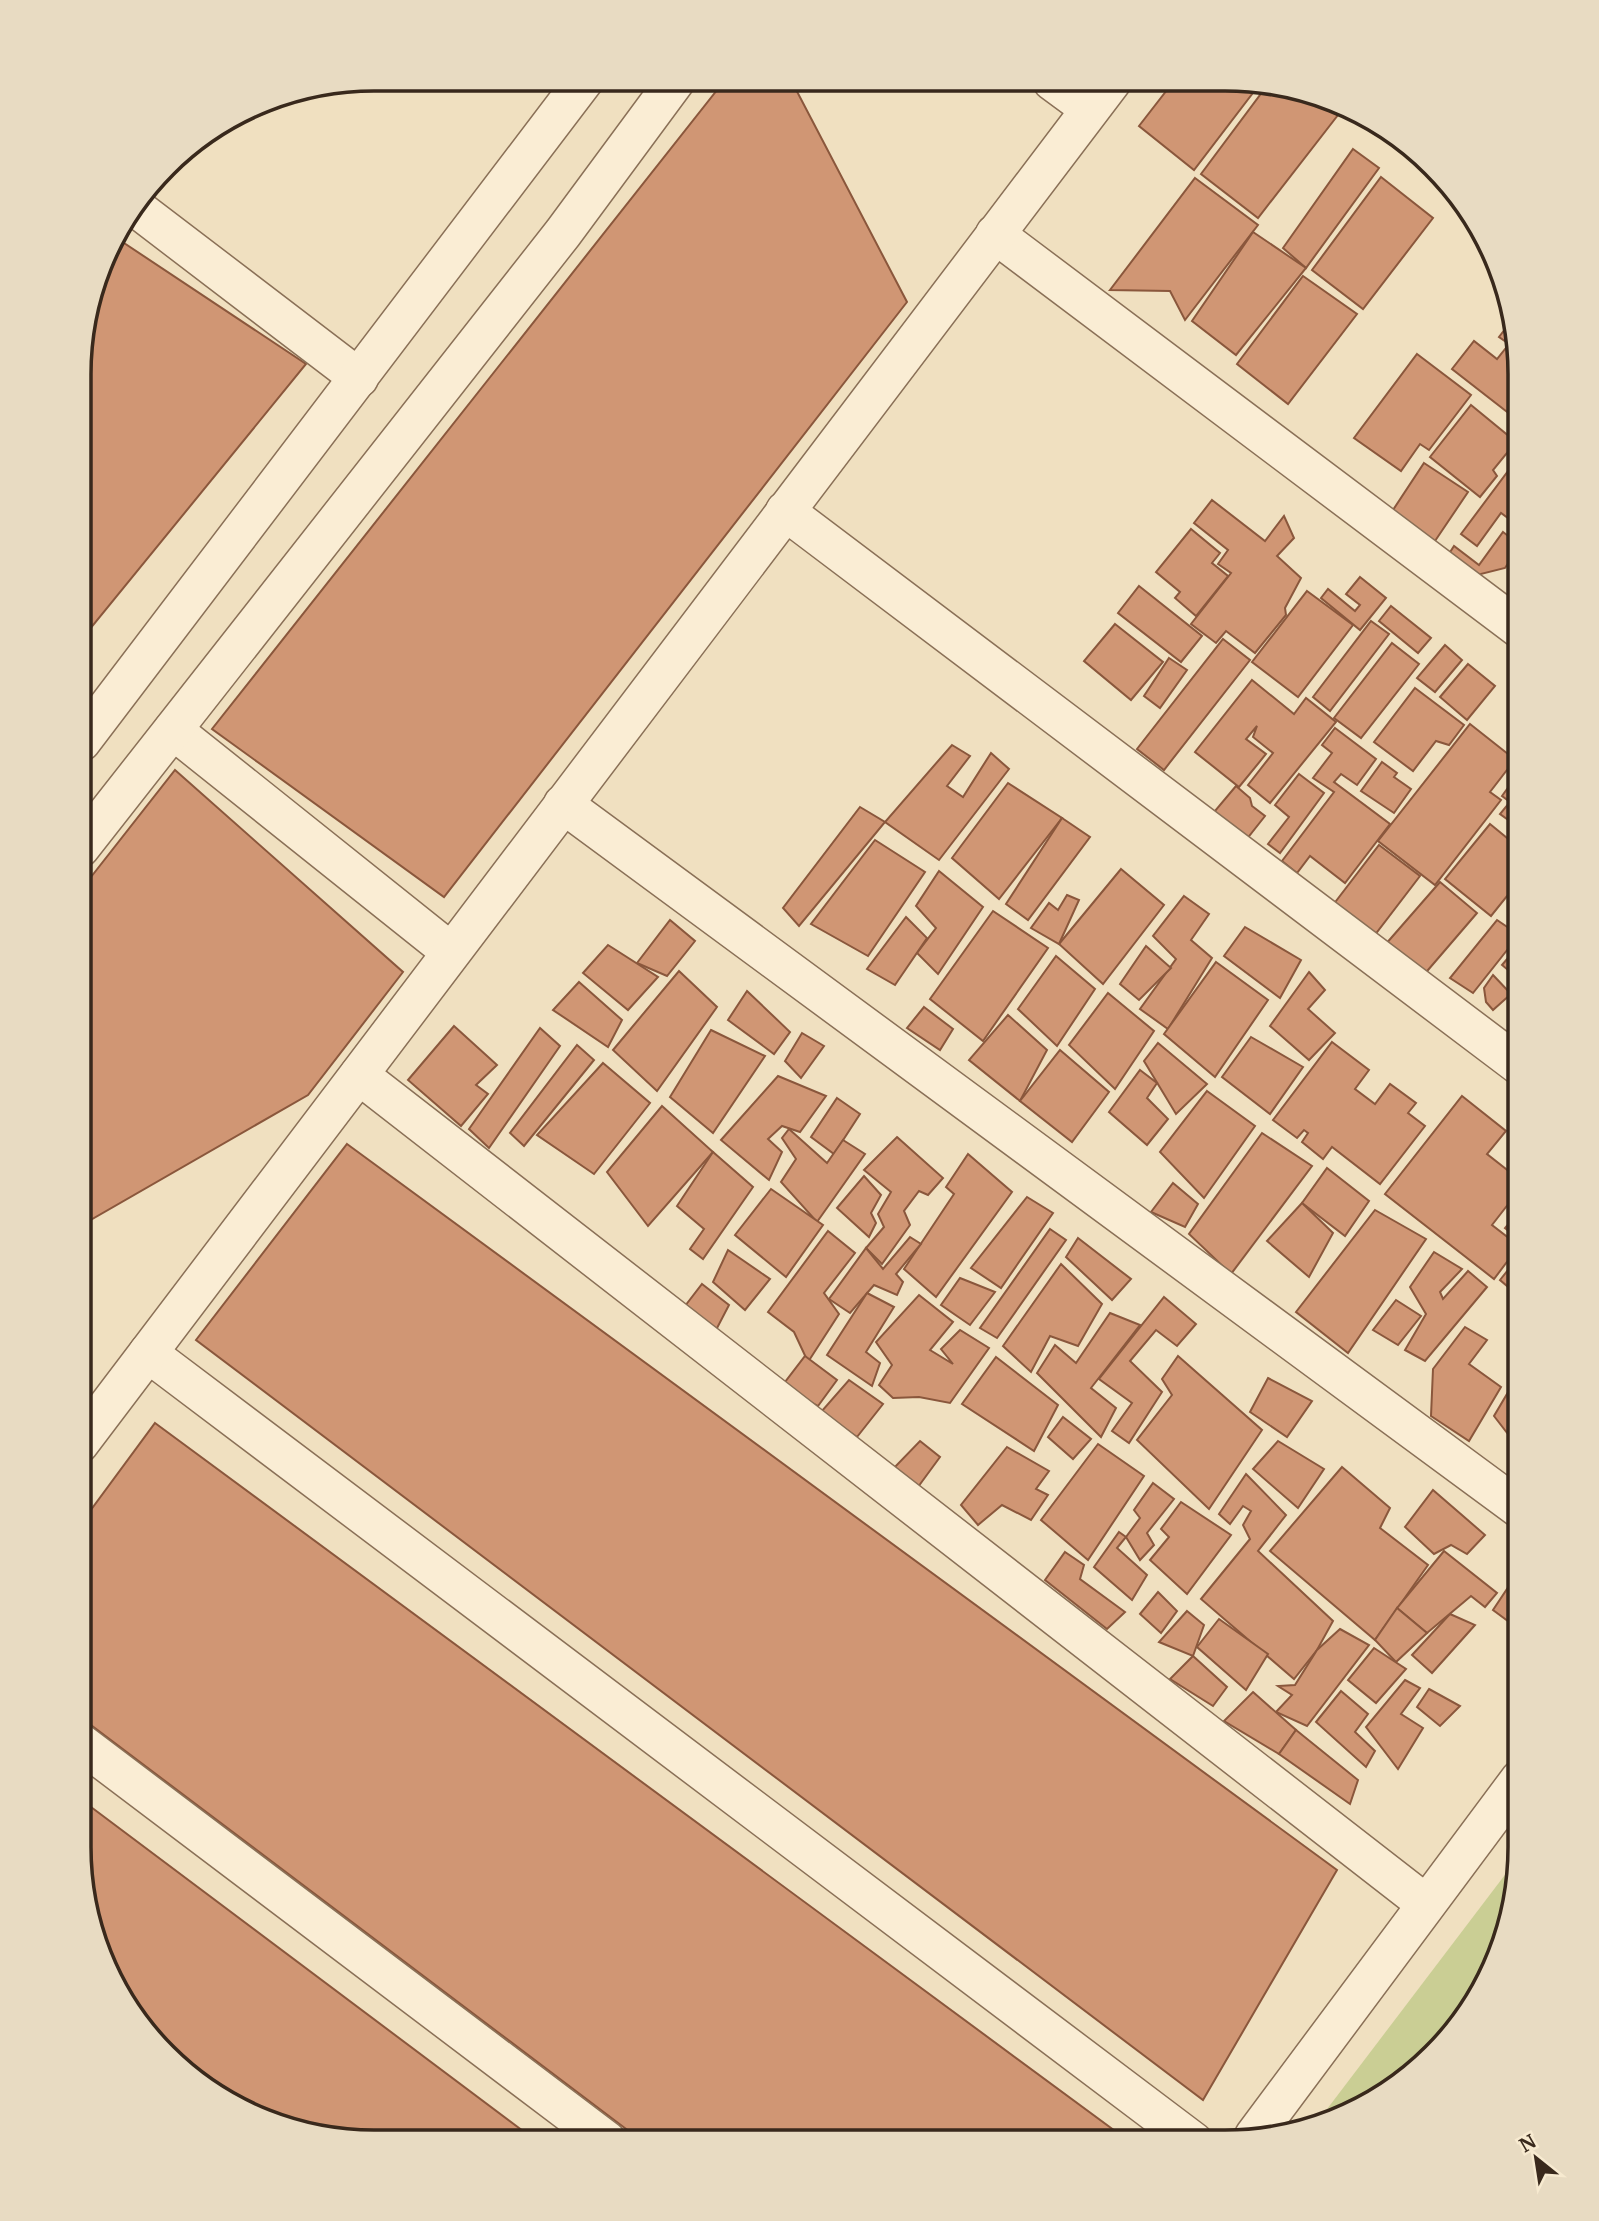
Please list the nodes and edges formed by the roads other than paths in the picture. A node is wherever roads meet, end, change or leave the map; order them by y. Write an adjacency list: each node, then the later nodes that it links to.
1 (576, 91): 6 (street)
2 (668, 91): 10 (street)
3 (1101, 95): 5 (street)
4 (142, 213): 6 (street)
5 (995, 234): 7 (street); 8 (street)
6 (359, 378): 9 (street)
7 (785, 511): 11 (street); 14 (street)
8 (1508, 620)
9 (91, 729)
10 (173, 730): 12 (street); 13 (street)
11 (564, 804): 13 (street); 18 (street)
12 (91, 834)
13 (451, 953): 15 (street)
14 (1508, 1057)
15 (359, 1075): 16 (street); 21 (street)
16 (148, 1353): 17 (street); 24 (street)
17 (91, 1428)
18 (1508, 1500)
19 (91, 1751): 23 (street)
20 (1508, 1795): 21 (street)
21 (1426, 1904): 22 (street)
22 (1260, 2128)
23 (592, 2130)
24 (1178, 2130)

